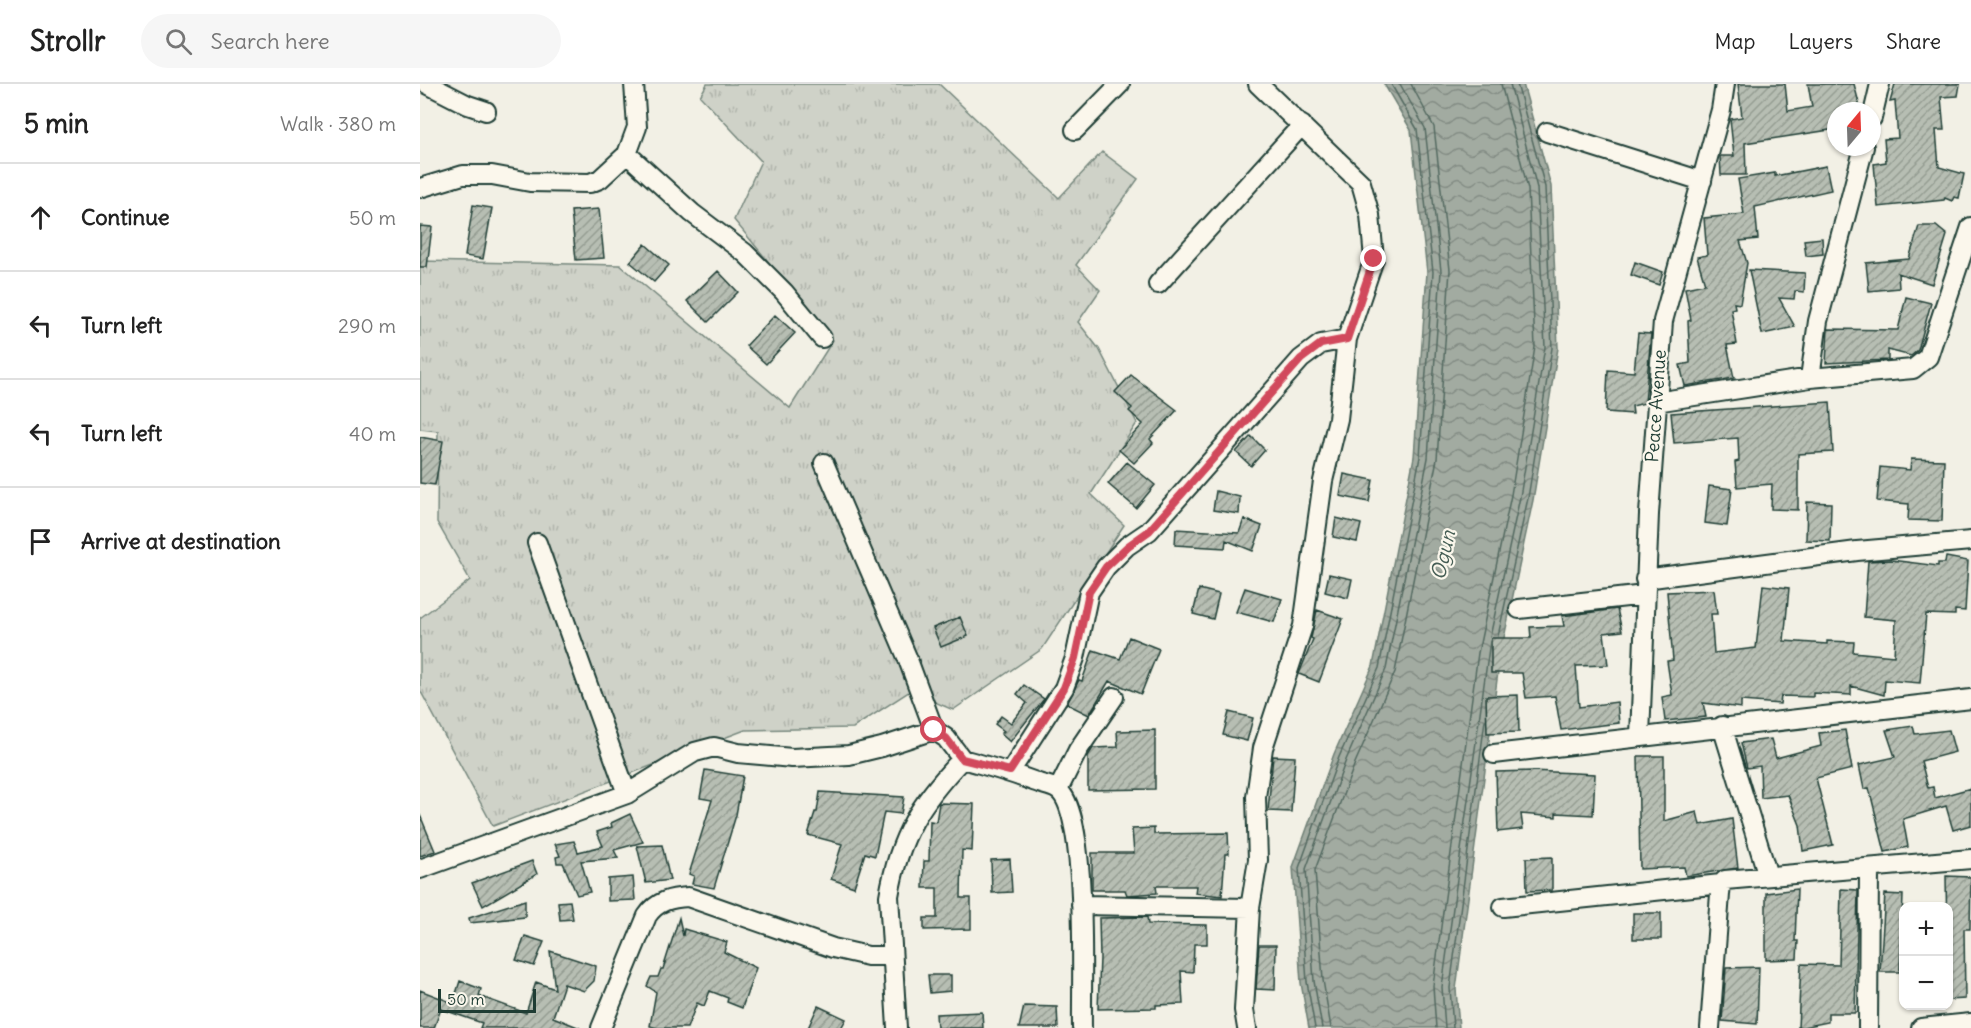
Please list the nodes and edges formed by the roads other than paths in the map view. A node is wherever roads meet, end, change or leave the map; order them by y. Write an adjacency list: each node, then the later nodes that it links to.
1 (428, 84): 8 (street)
2 (634, 84): 12 (street)
3 (1120, 84): 10 (street)
4 (1258, 84): 9 (street)
5 (1725, 84): 14 (street, Peace Avenue)
6 (1880, 84): 7 (street)
7 (1876, 102)
8 (486, 111)
9 (1302, 125): 17 (street); 19 (street)
10 (1075, 130)
11 (1547, 132): 14 (street)
12 (627, 154): 15 (street); 18 (street)
13 (1862, 156): 20 (street)
14 (1702, 181): 21 (street, Peace Avenue)
15 (420, 188)
16 (1971, 227): 20 (street)
17 (1158, 284)
18 (822, 338)
19 (1347, 339): 34 (street); 44 (street)
20 (1810, 378): 21 (street)
21 (1656, 402): 25 (street, Peace Avenue)
22 (824, 463): 30 (street)
23 (1971, 541): 25 (street)
24 (537, 543): 36 (street)
25 (1645, 587): 26 (street); 31 (street, Peace Avenue)
26 (1520, 609)
27 (1114, 697): 35 (street)
28 (1971, 699): 29 (street)
29 (1722, 726): 31 (street); 40 (street)
30 (934, 730): 33 (street); 36 (street)
31 (1640, 736): 32 (street)
32 (1494, 754)
33 (962, 759): 34 (street); 45 (street)
34 (1010, 771): 35 (street)
35 (1058, 790): 42 (street)
36 (627, 794): 38 (street)
37 (1971, 859): 39 (street)
38 (420, 869)
39 (1869, 869): 40 (street); 52 (street)
40 (1768, 876): 41 (street)
41 (1721, 884): 43 (street); 51 (street)
42 (1081, 905): 44 (street); 49 (street)
43 (1503, 907)
44 (1250, 908): 50 (street)
45 (891, 956): 47 (street); 48 (street)
46 (1971, 1023): 53 (street)
47 (601, 1028)
48 (897, 1028)
49 (1082, 1028)
50 (1247, 1028)
51 (1710, 1028)
52 (1868, 1028)
53 (1922, 1028)

